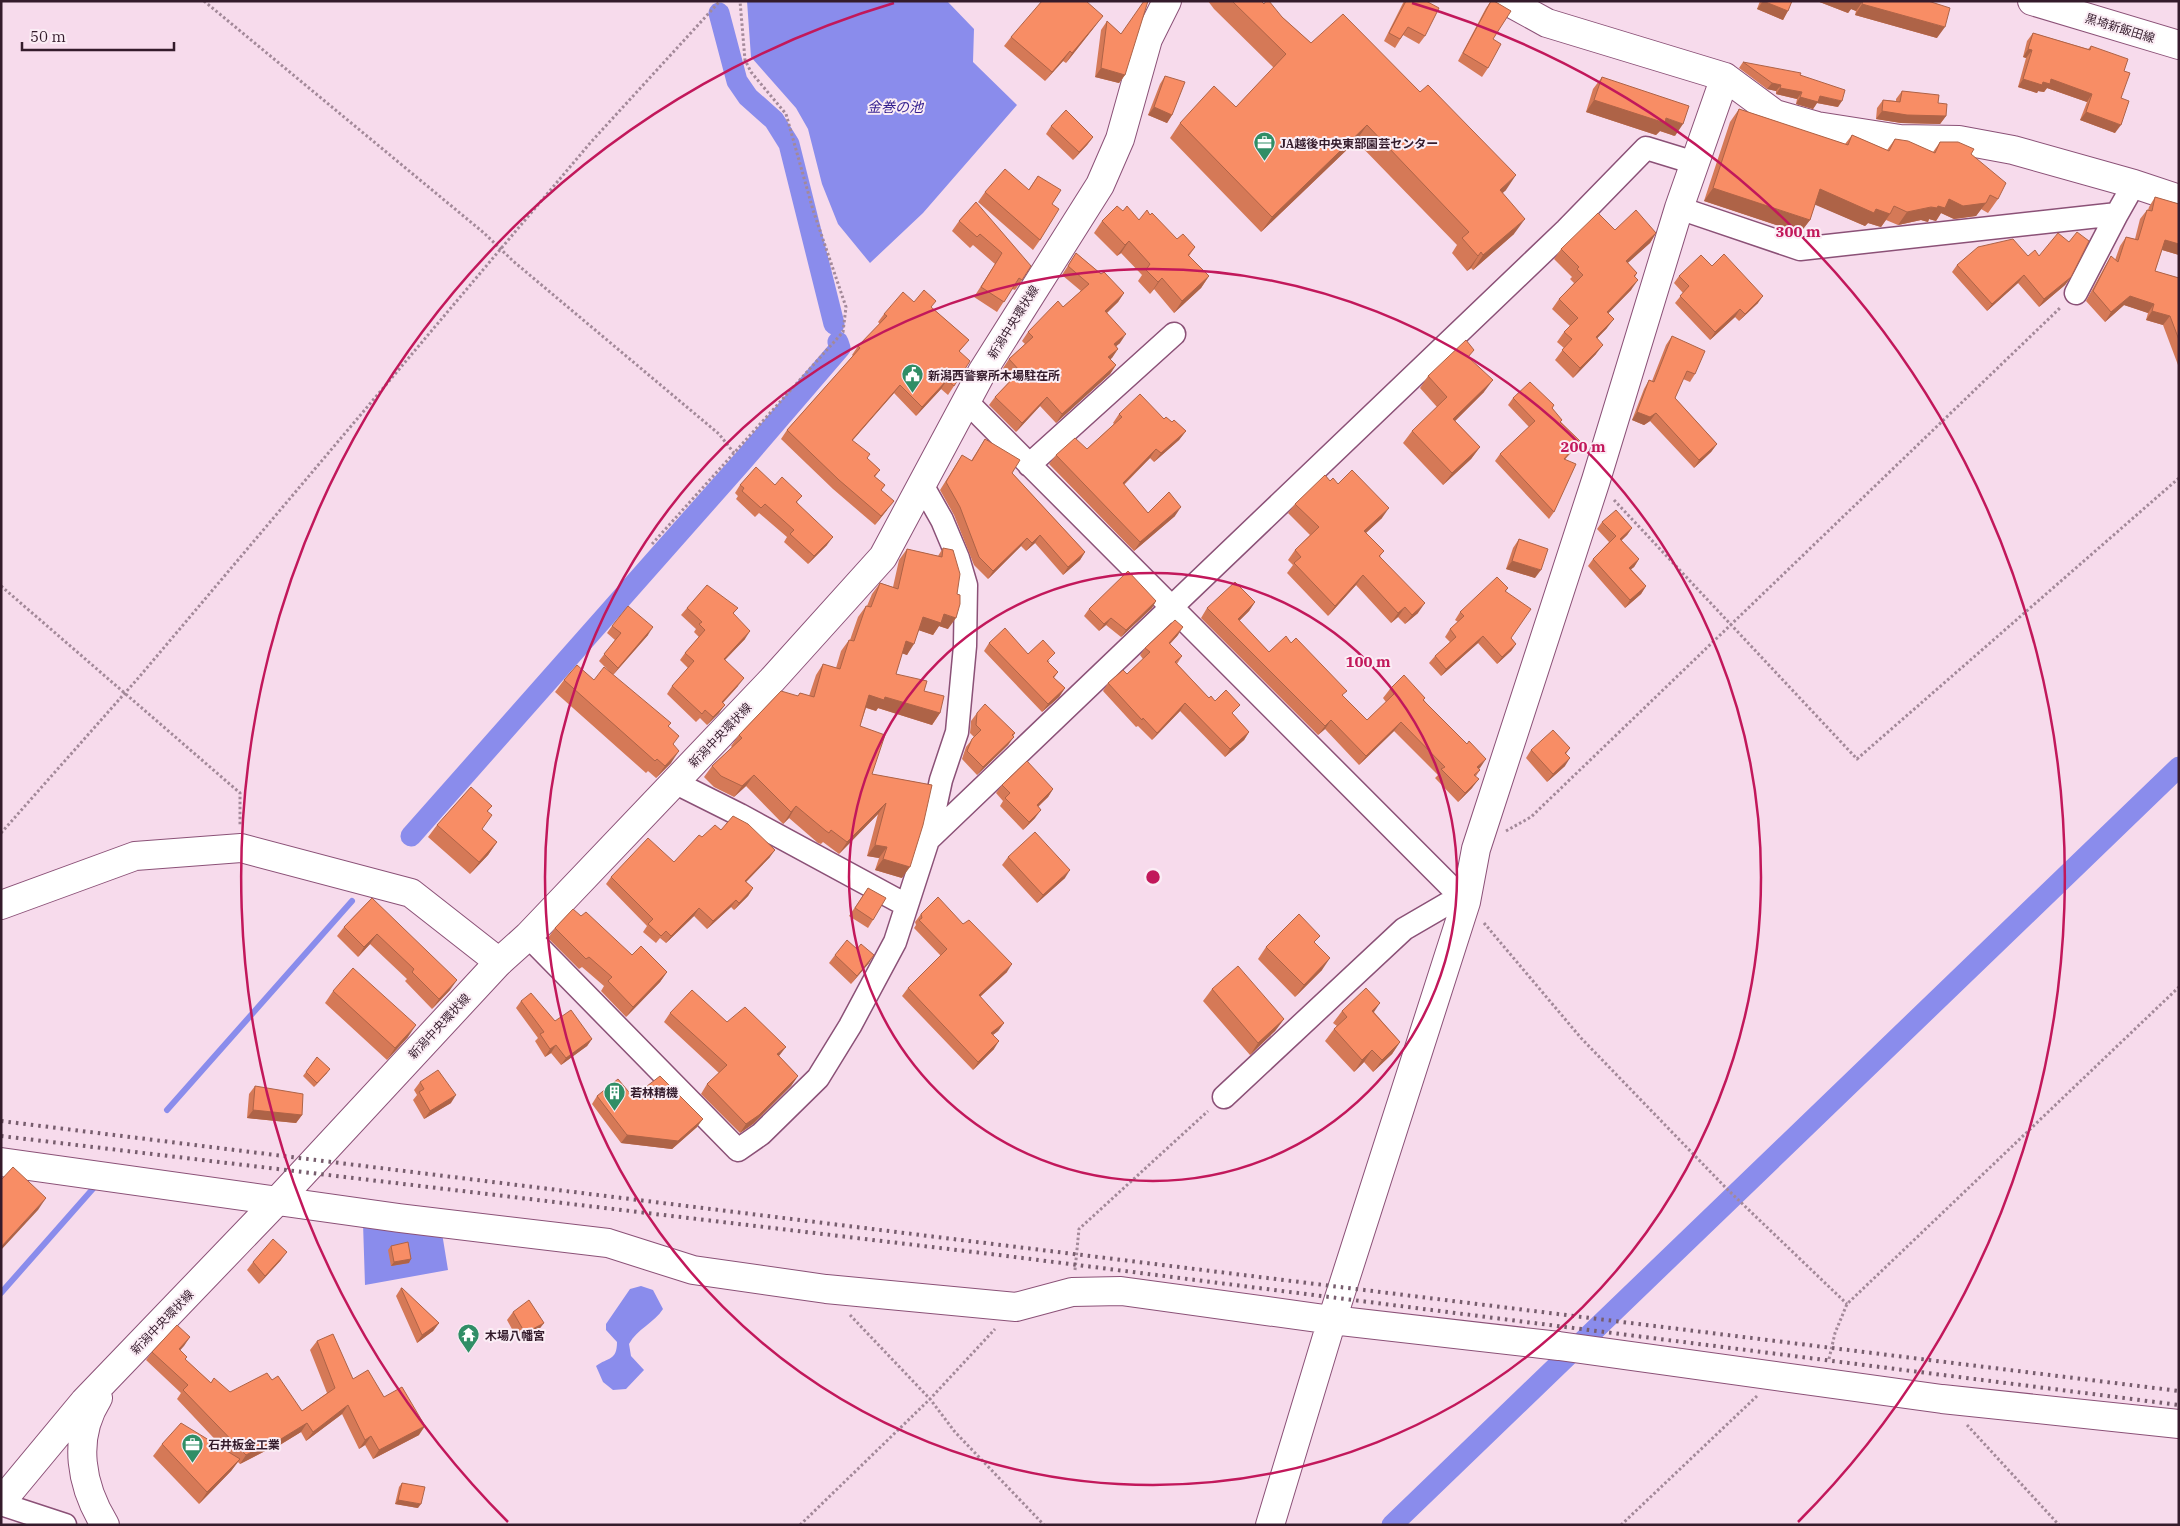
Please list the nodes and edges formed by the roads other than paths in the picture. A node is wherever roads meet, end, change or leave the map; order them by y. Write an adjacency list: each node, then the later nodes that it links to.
1 (1168, 1): 13 (street, 新潟中央環状線)
2 (1507, 1): 5 (street)
3 (2032, 1): 4 (street, 黒埼新飯田線)
4 (2179, 45)
5 (1725, 77): 6 (street); 7 (street)
6 (1695, 164): 9 (street); 16 (street)
7 (2134, 184): 8 (street); 10 (street)
8 (2179, 200)
9 (1679, 208): 10 (street); 19 (street)
10 (2117, 214): 11 (street)
11 (2076, 293)
12 (1174, 334): 14 (street)
13 (966, 401): 14 (street); 15 (street, 新潟中央環状線)
14 (1029, 465): 16 (street)
15 (921, 484): 17 (street, 新潟中央環状線); 18 (street)
16 (1170, 607): 18 (street); 19 (street)
17 (674, 782): 21 (street); 22 (street, 新潟中央環状線)
18 (928, 840): 21 (street)
19 (1466, 902): 24 (street); 27 (street)
20 (1, 904): 23 (street)
21 (906, 905): 22 (street)
22 (528, 936): 23 (street, 新潟中央環状線)
23 (499, 962): 26 (street, 新潟中央環状線)
24 (1224, 1097)
25 (1, 1162): 26 (street)
26 (279, 1199): 27 (street); 28 (street, 新潟中央環状線)
27 (1332, 1320): 29 (street); 33 (street)
28 (121, 1364): 30 (street, 新潟中央環状線); 32 (street, 新潟中央環状線)
29 (2179, 1424)
30 (1, 1503): 31 (street)
31 (65, 1525)
32 (105, 1525)
33 (1270, 1525)

